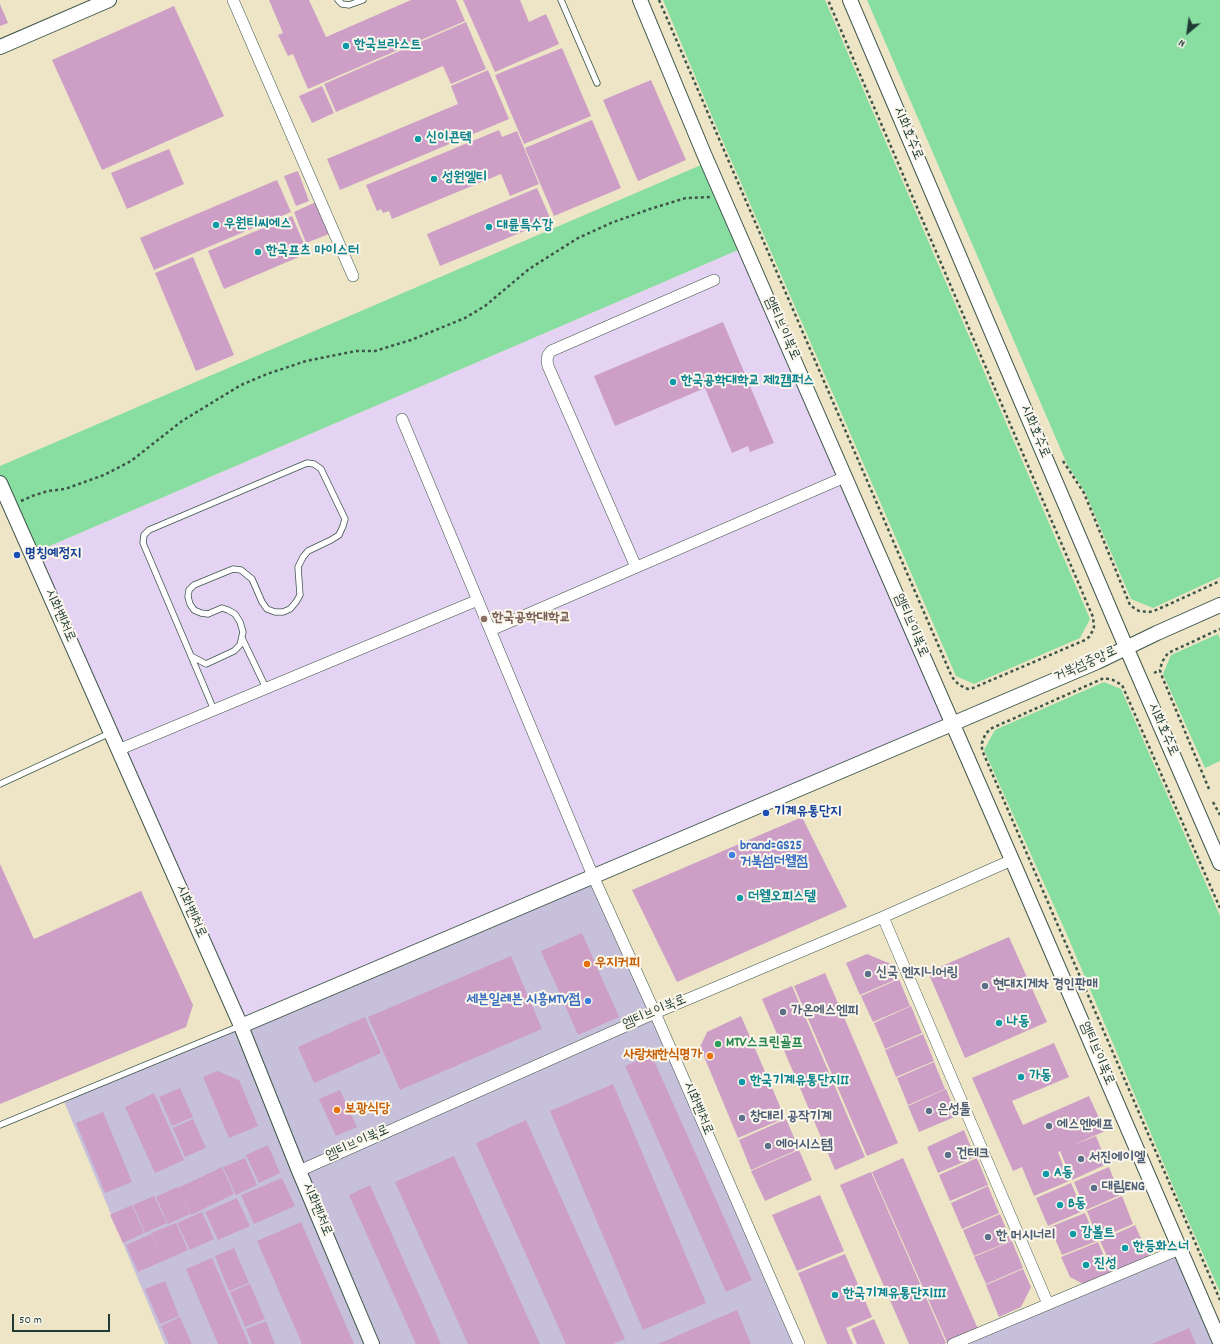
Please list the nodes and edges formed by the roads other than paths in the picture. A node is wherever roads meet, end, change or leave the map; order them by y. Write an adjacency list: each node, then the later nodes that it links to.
1 (109, 0): 8 (street)
2 (233, 0): 10 (street)
3 (338, 0): 4 (lane)
4 (363, 0)
5 (561, 0): 9 (lane)
6 (640, 0): 13 (street, 엠티브이북로)
7 (850, 0): 20 (street, 시화호수로)
8 (0, 47)
9 (596, 83)
10 (353, 276)
11 (714, 280): 15 (street)
12 (402, 418): 16 (street, 시화벤처로)
13 (845, 477): 15 (street); 24 (street, 엠티브이북로)
14 (0, 483): 25 (street, 시화벤처로)
15 (636, 567): 18 (street)
16 (478, 600): 18 (street, 시화벤처로); 22 (street)
17 (1220, 605): 20 (street, 거북섬중앙로)
18 (491, 630): 30 (street, 시화벤처로)
19 (242, 638): 21 (lane); 21 (lane); 22 (lane)
20 (1126, 647): 24 (street, 거북섬중앙로); 28 (street, 시화호수로)
21 (191, 656): 23 (lane)
22 (266, 688): 23 (street)
23 (214, 710): 26 (street)
24 (952, 724): 29 (street, 엠티브이북로); 30 (street)
25 (110, 733): 26 (street, 시화벤처로); 27 (lane)
26 (118, 750): 33 (street, 시화벤처로)
27 (0, 784)
28 (1219, 857)
29 (1012, 860): 31 (street, 엠티브이북로); 36 (street, 엠티브이북로)
30 (593, 876): 32 (street, 시화벤처로); 33 (street)
31 (882, 917): 32 (street, 엠티브이북로); 37 (street)
32 (655, 1013): 35 (street, 엠티브이북로); 40 (street, 시화벤처로)
33 (241, 1026): 34 (lane); 35 (street, 시화벤처로)
34 (0, 1125)
35 (299, 1170): 39 (street, 시화벤처로)
36 (1180, 1249): 37 (street); 38 (street, 엠티브이북로)
37 (1048, 1304): 41 (street)
38 (1220, 1342)
39 (372, 1344)
40 (799, 1344)
41 (954, 1344)

